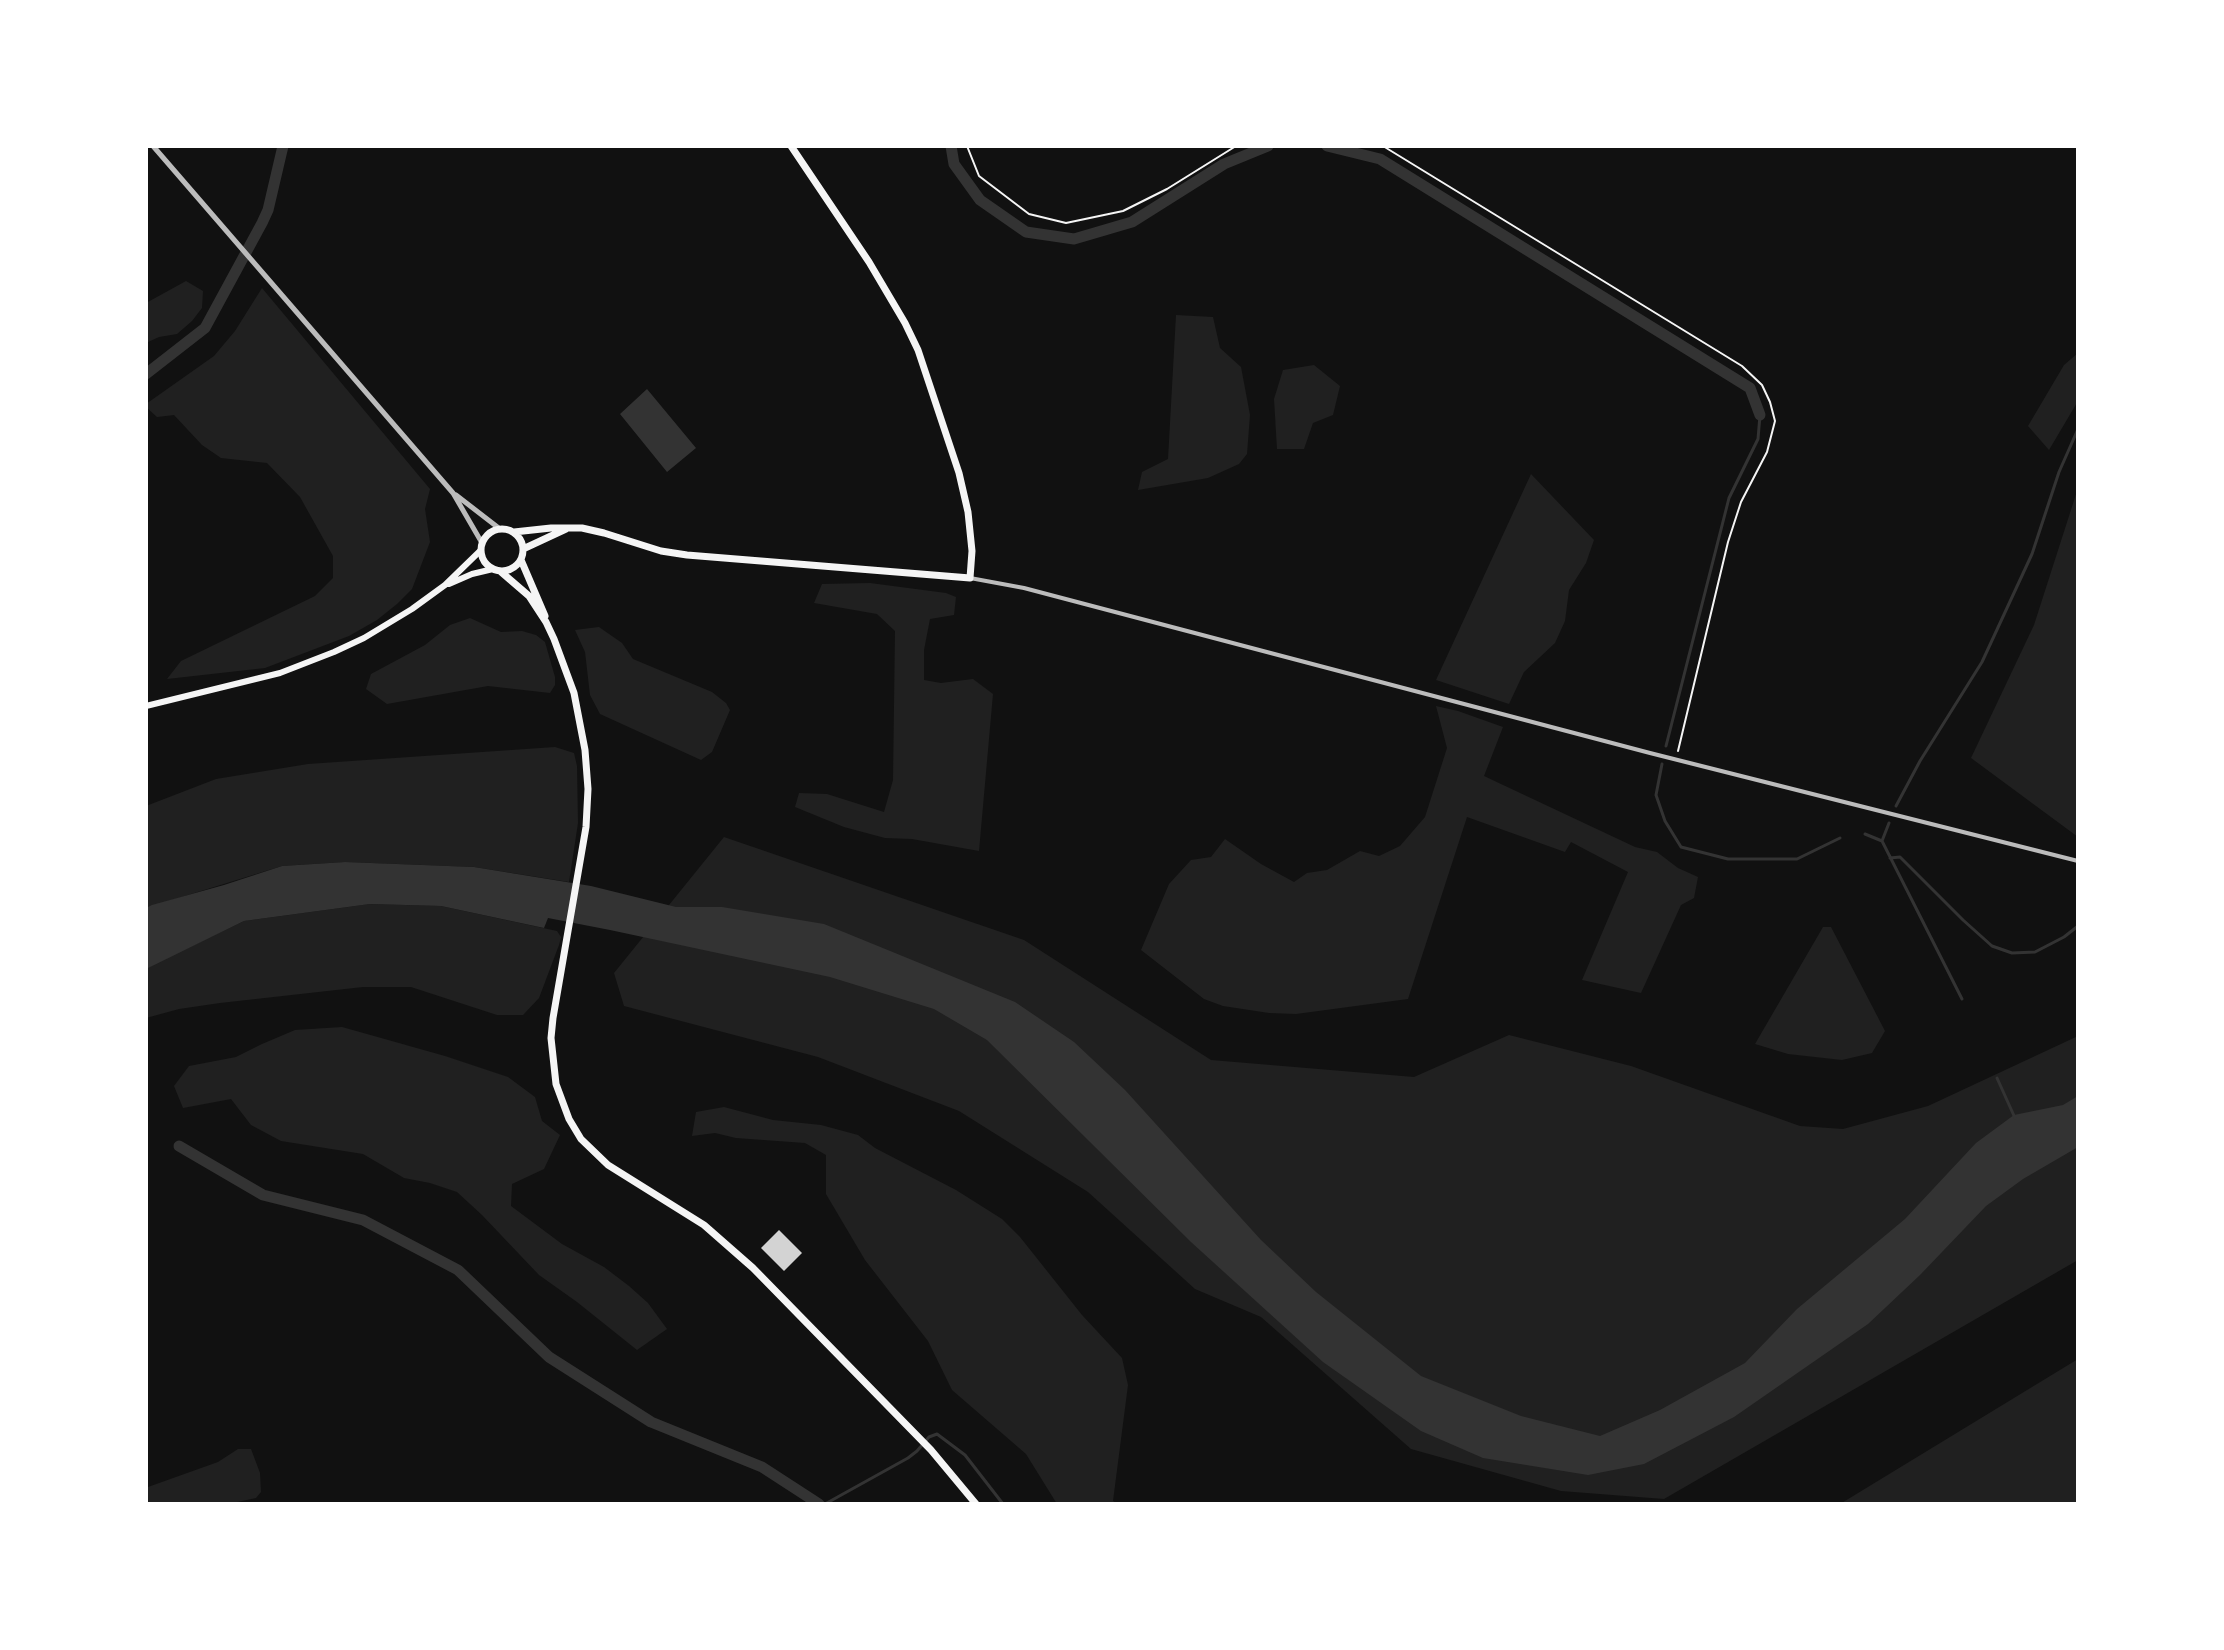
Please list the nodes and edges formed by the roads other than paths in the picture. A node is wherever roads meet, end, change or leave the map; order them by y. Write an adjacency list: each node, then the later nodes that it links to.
1 (153, 146): 3 (street)
2 (791, 146): 11 (main road)
3 (453, 493): 4 (street); 7 (street)
4 (500, 529): 6 (main road); 7 (main road)
5 (566, 529): 6 (main road); 8 (main road); 11 (main road)
6 (514, 532): 8 (main road)
7 (481, 547): 10 (main road); 12 (main road)
8 (523, 549): 9 (main road)
9 (521, 560): 10 (main road); 13 (main road)
10 (497, 570): 12 (main road); 13 (main road)
11 (970, 578): 15 (street)
12 (445, 585): 14 (main road)
13 (546, 622): 16 (main road)
14 (146, 706)
15 (2078, 861)
16 (976, 1504)

